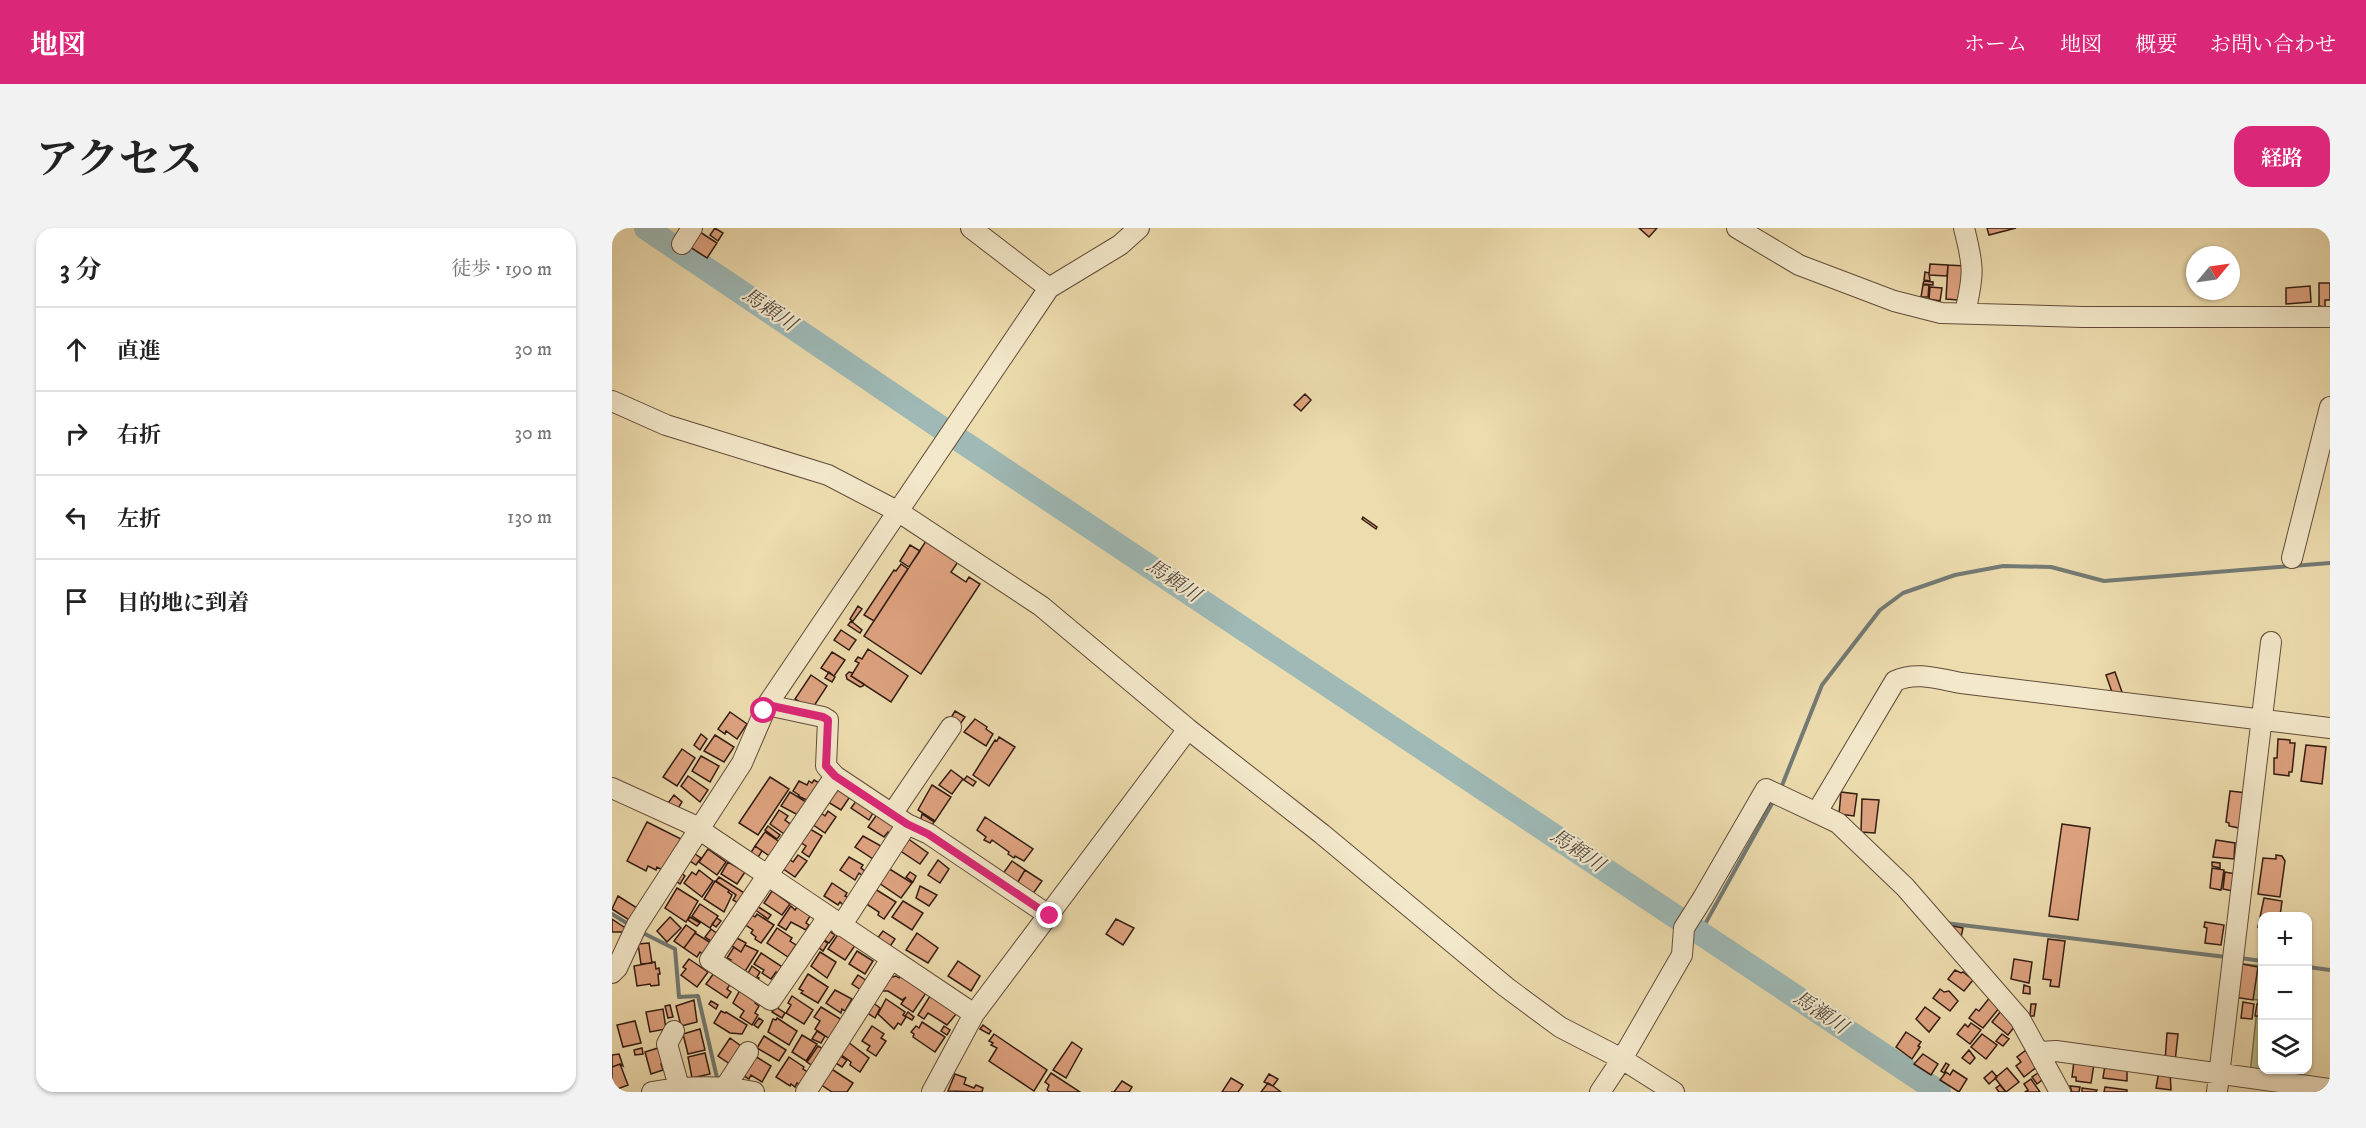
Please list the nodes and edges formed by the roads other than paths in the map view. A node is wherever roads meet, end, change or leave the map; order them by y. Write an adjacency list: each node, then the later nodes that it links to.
1 (971, 228): 5 (street)
2 (1737, 228): 6 (street)
3 (1964, 228): 6 (street)
4 (1129, 231): 5 (street)
5 (1050, 288): 10 (street)
6 (1965, 313): 7 (street)
7 (2330, 317)
8 (612, 401): 10 (street)
9 (2330, 407): 11 (street)
10 (899, 512): 13 (street); 17 (street)
11 (2292, 558)
12 (2271, 642): 14 (street)
13 (767, 705): 18 (street); 22 (street)
14 (2263, 719): 16 (street); 20 (street); 33 (street)
15 (951, 727): 21 (street)
16 (2330, 728)
17 (1188, 729): 24 (street); 32 (street)
18 (835, 776): 21 (street); 23 (street)
19 (612, 788): 22 (street)
20 (1817, 812): 31 (street); 32 (street)
21 (900, 819): 24 (street); 25 (street)
22 (698, 829): 23 (street); 27 (street)
23 (766, 876): 25 (street); 25 (street)
24 (1050, 916): 28 (street)
25 (834, 921): 26 (street)
26 (891, 959): 28 (street); 39 (street)
27 (612, 973)
28 (974, 1014): 40 (street)
29 (674, 1031): 34 (street)
30 (748, 1052): 35 (street)
31 (2038, 1052): 33 (street); 43 (street)
32 (1622, 1059): 41 (street); 42 (street)
33 (2218, 1083): 36 (street)
34 (679, 1087): 35 (street); 37 (street)
35 (718, 1087): 38 (street)
36 (2330, 1089)
37 (652, 1092)
38 (754, 1092)
39 (806, 1092)
40 (932, 1092)
41 (1600, 1092)
42 (1674, 1092)
43 (2060, 1092)

